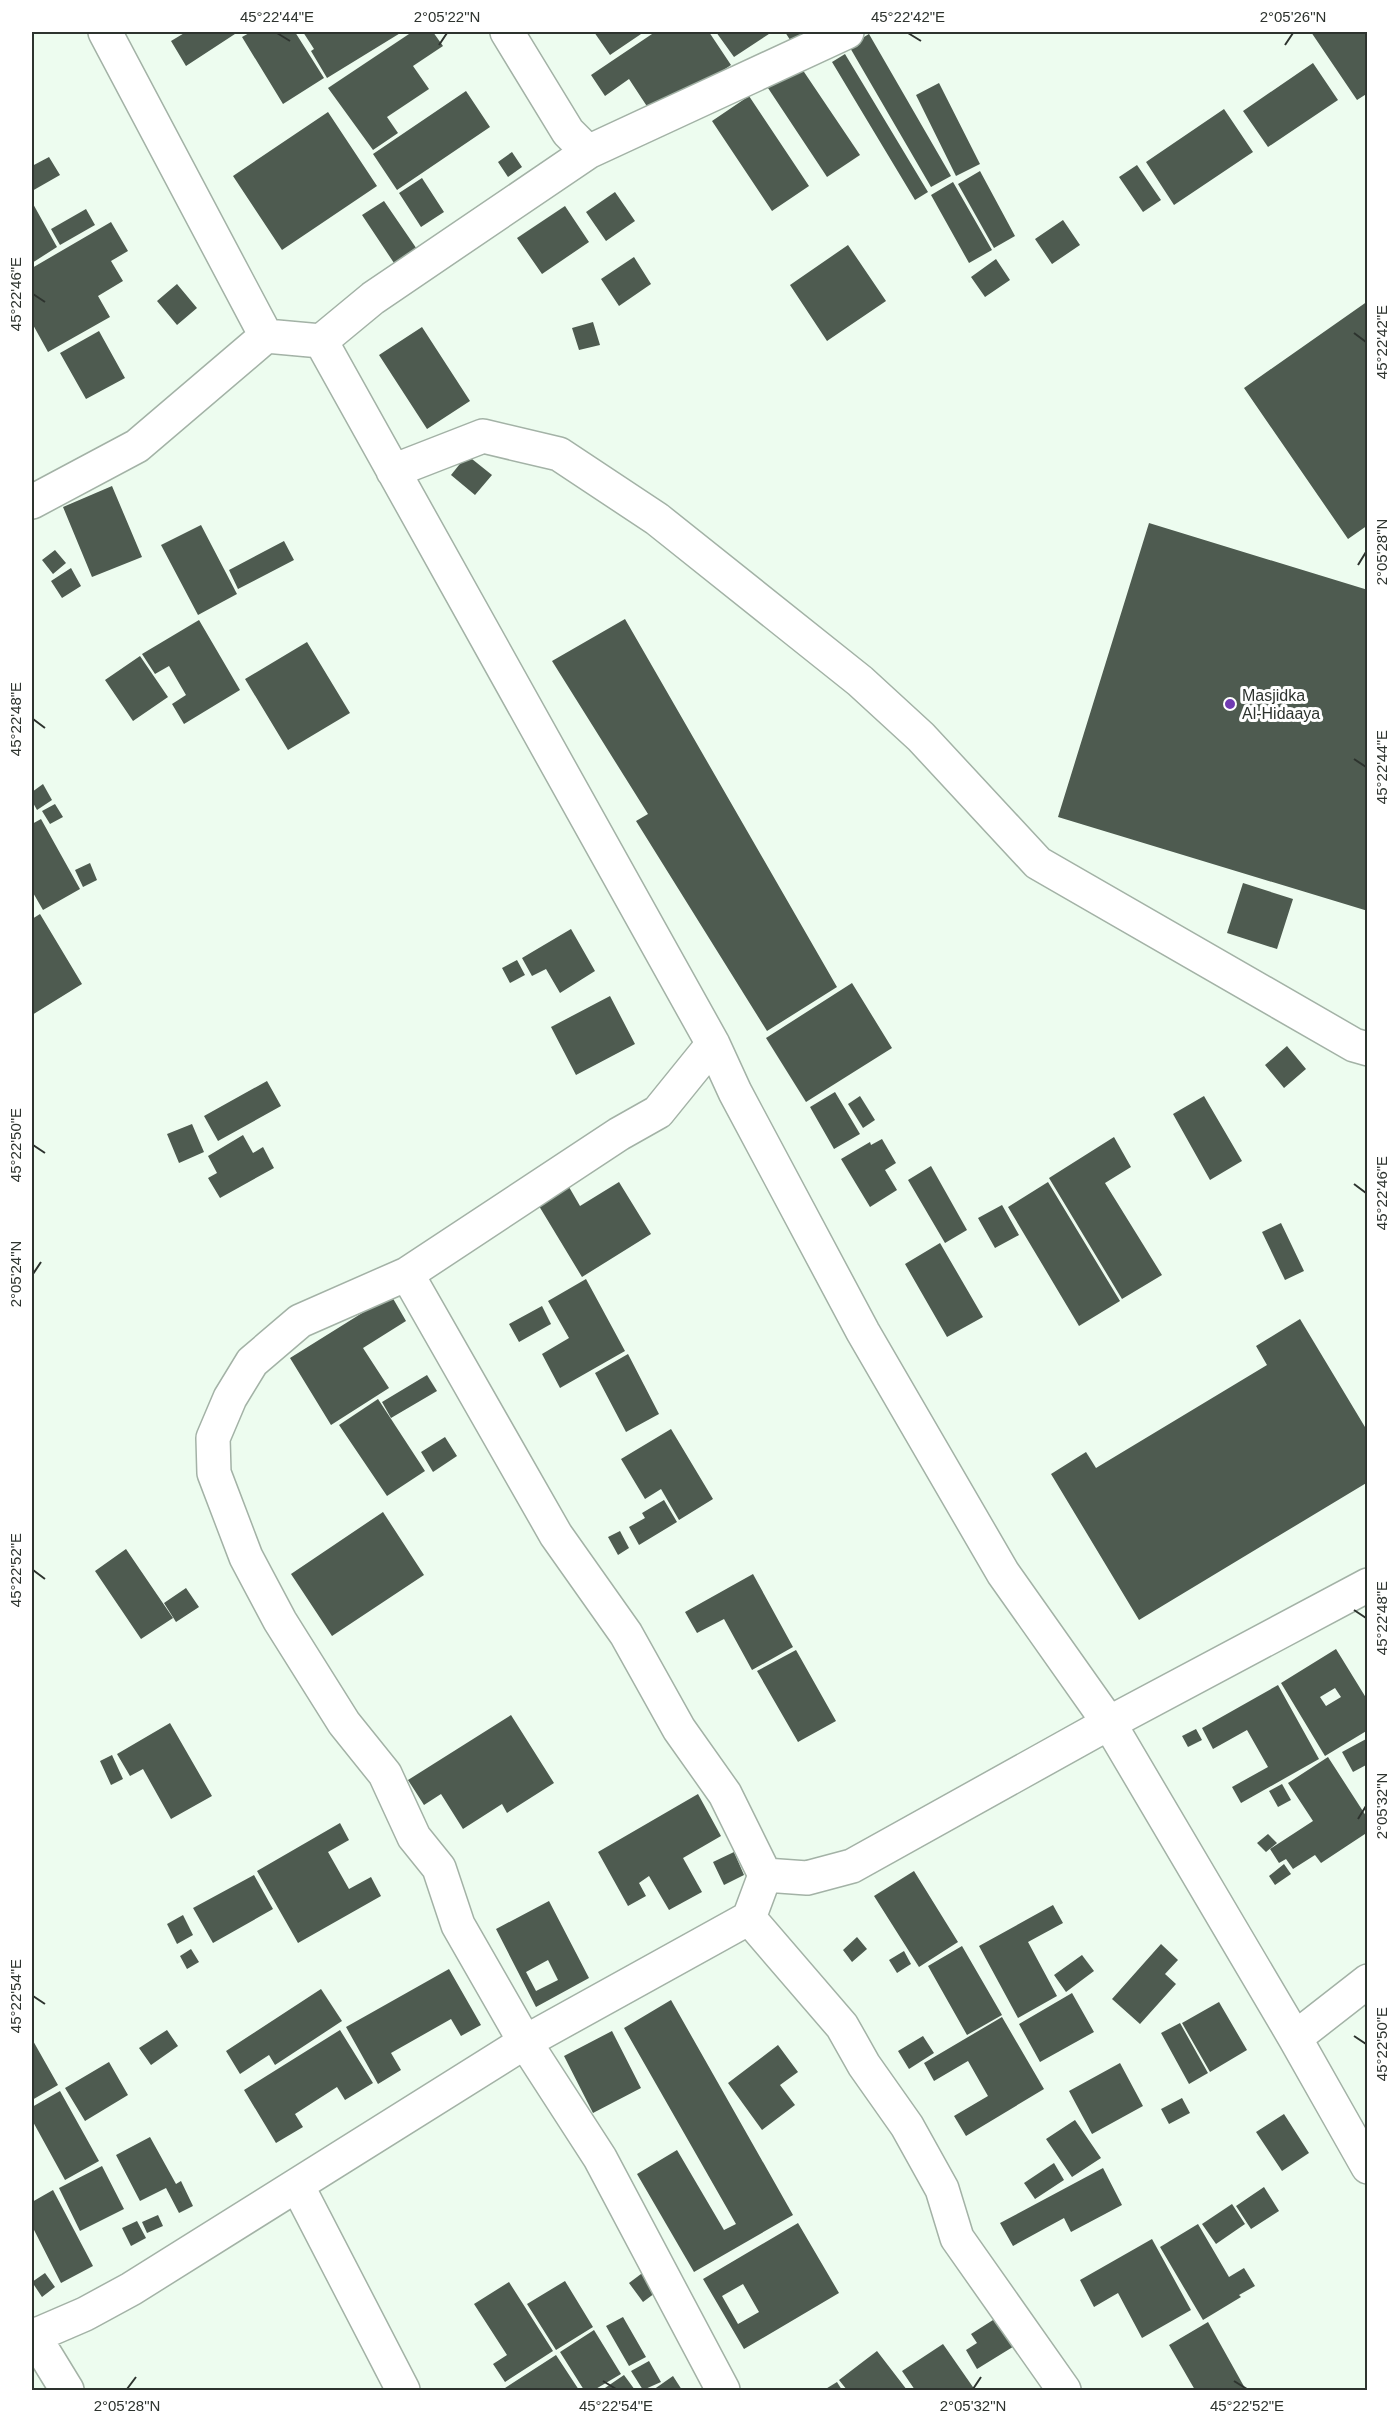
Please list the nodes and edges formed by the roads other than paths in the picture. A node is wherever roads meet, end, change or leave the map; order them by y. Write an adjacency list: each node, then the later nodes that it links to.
1 (105, 32): 5 (street)
2 (507, 32): 4 (street)
3 (847, 32): 4 (street)
4 (588, 152): 6 (street)
5 (266, 336): 6 (street); 8 (street)
6 (321, 341): 7 (street)
7 (393, 471): 9 (street); 10 (street)
8 (32, 502)
9 (712, 1044): 11 (street); 13 (street)
10 (1368, 1048)
11 (407, 1274): 14 (street); 18 (street)
12 (1368, 1585): 13 (street)
13 (1109, 1723): 14 (street); 17 (street)
14 (765, 1875): 15 (street)
15 (749, 1917): 18 (street); 25 (street)
16 (1368, 1981): 17 (street)
17 (1295, 2038): 19 (street)
18 (525, 2042): 20 (street); 24 (street)
19 (1368, 2167)
20 (297, 2185): 21 (street); 23 (street)
21 (32, 2335): 22 (street)
22 (67, 2391)
23 (403, 2391)
24 (723, 2391)
25 (1064, 2391)

